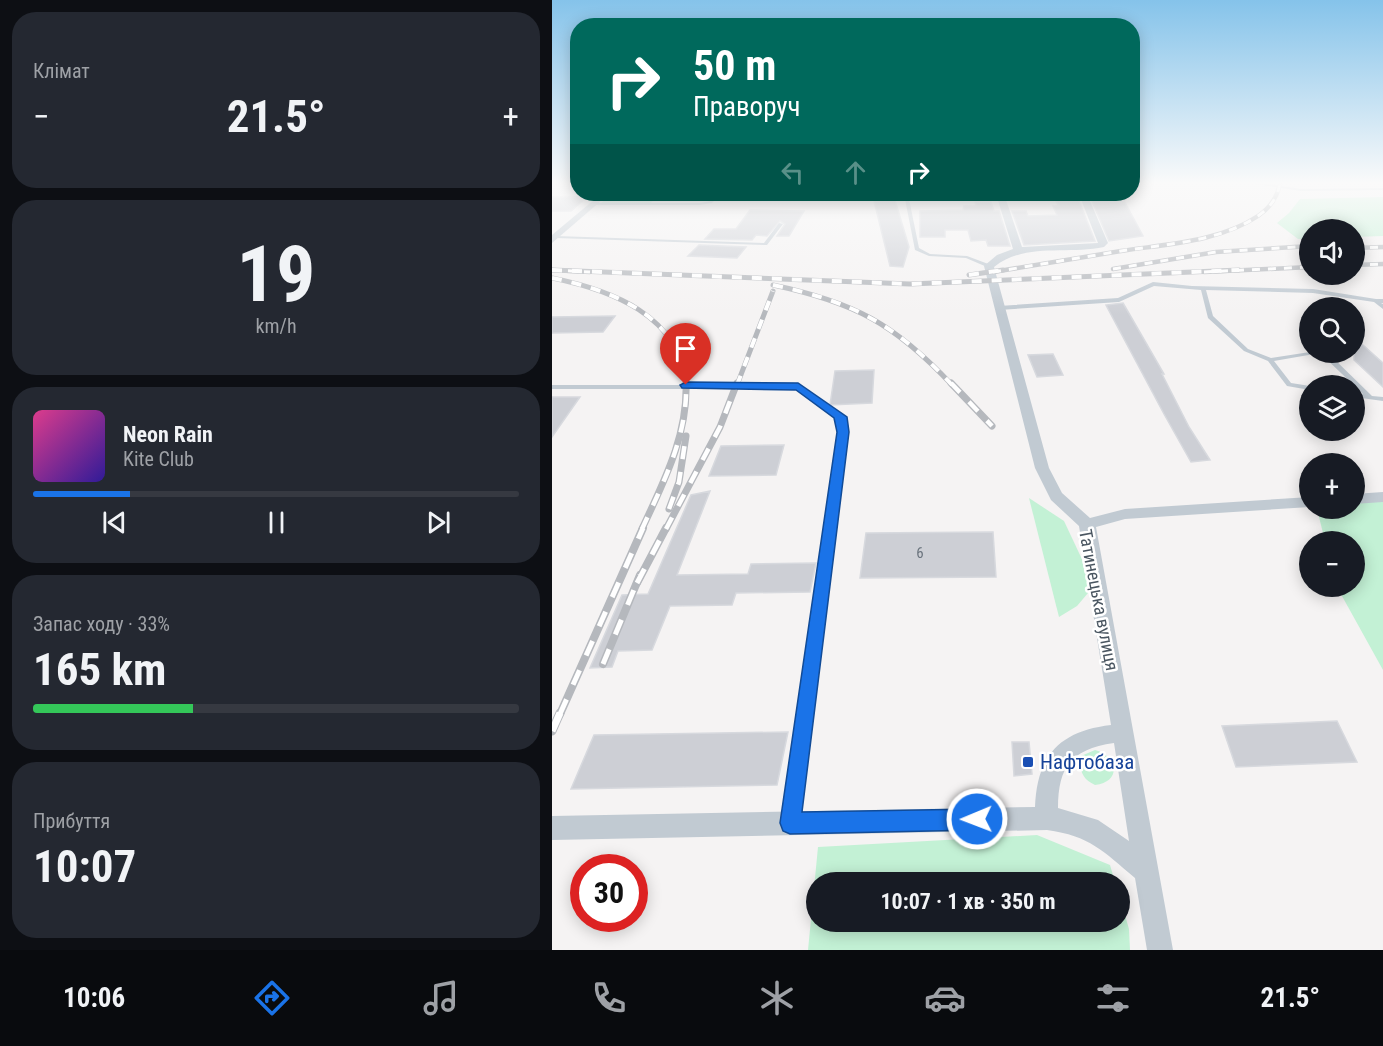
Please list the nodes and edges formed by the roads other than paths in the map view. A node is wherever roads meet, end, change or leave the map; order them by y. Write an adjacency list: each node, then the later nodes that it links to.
1 (568, 226): 6 (street)
2 (779, 226): 6 (lane)
3 (912, 226): 8 (lane)
4 (1010, 226): 7 (street)
5 (1096, 226): 7 (street)
6 (554, 239)
7 (1018, 251): 8 (street)
8 (989, 266): 13 (street, Татинецька вулиця)
9 (1203, 289): 10 (lane); 13 (lane); 15 (lane)
10 (1376, 301): 11 (lane); 12 (lane)
11 (1383, 301)
12 (1383, 307)
13 (999, 308): 25 (street, Татинецька вулиця)
14 (1299, 355): 15 (lane)
15 (1270, 360): 17 (lane)
16 (1334, 363): 20 (lane)
17 (1299, 386)
18 (552, 387): 28 (lane)
19 (1365, 397): 20 (lane)
20 (1371, 398): 21 (lane)
21 (1383, 399)
22 (1383, 497): 23 (street)
23 (1365, 498)
24 (1299, 503): 25 (street)
25 (1087, 524): 26 (street, Татинецька вулиця)
26 (1124, 732): 27 (street); 30 (street, Татинецька вулиця)
27 (1047, 818): 28 (street); 30 (street)
28 (790, 823): 29 (street)
29 (552, 828)
30 (1144, 869): 31 (street, Татинецька вулиця)
31 (1160, 950)

